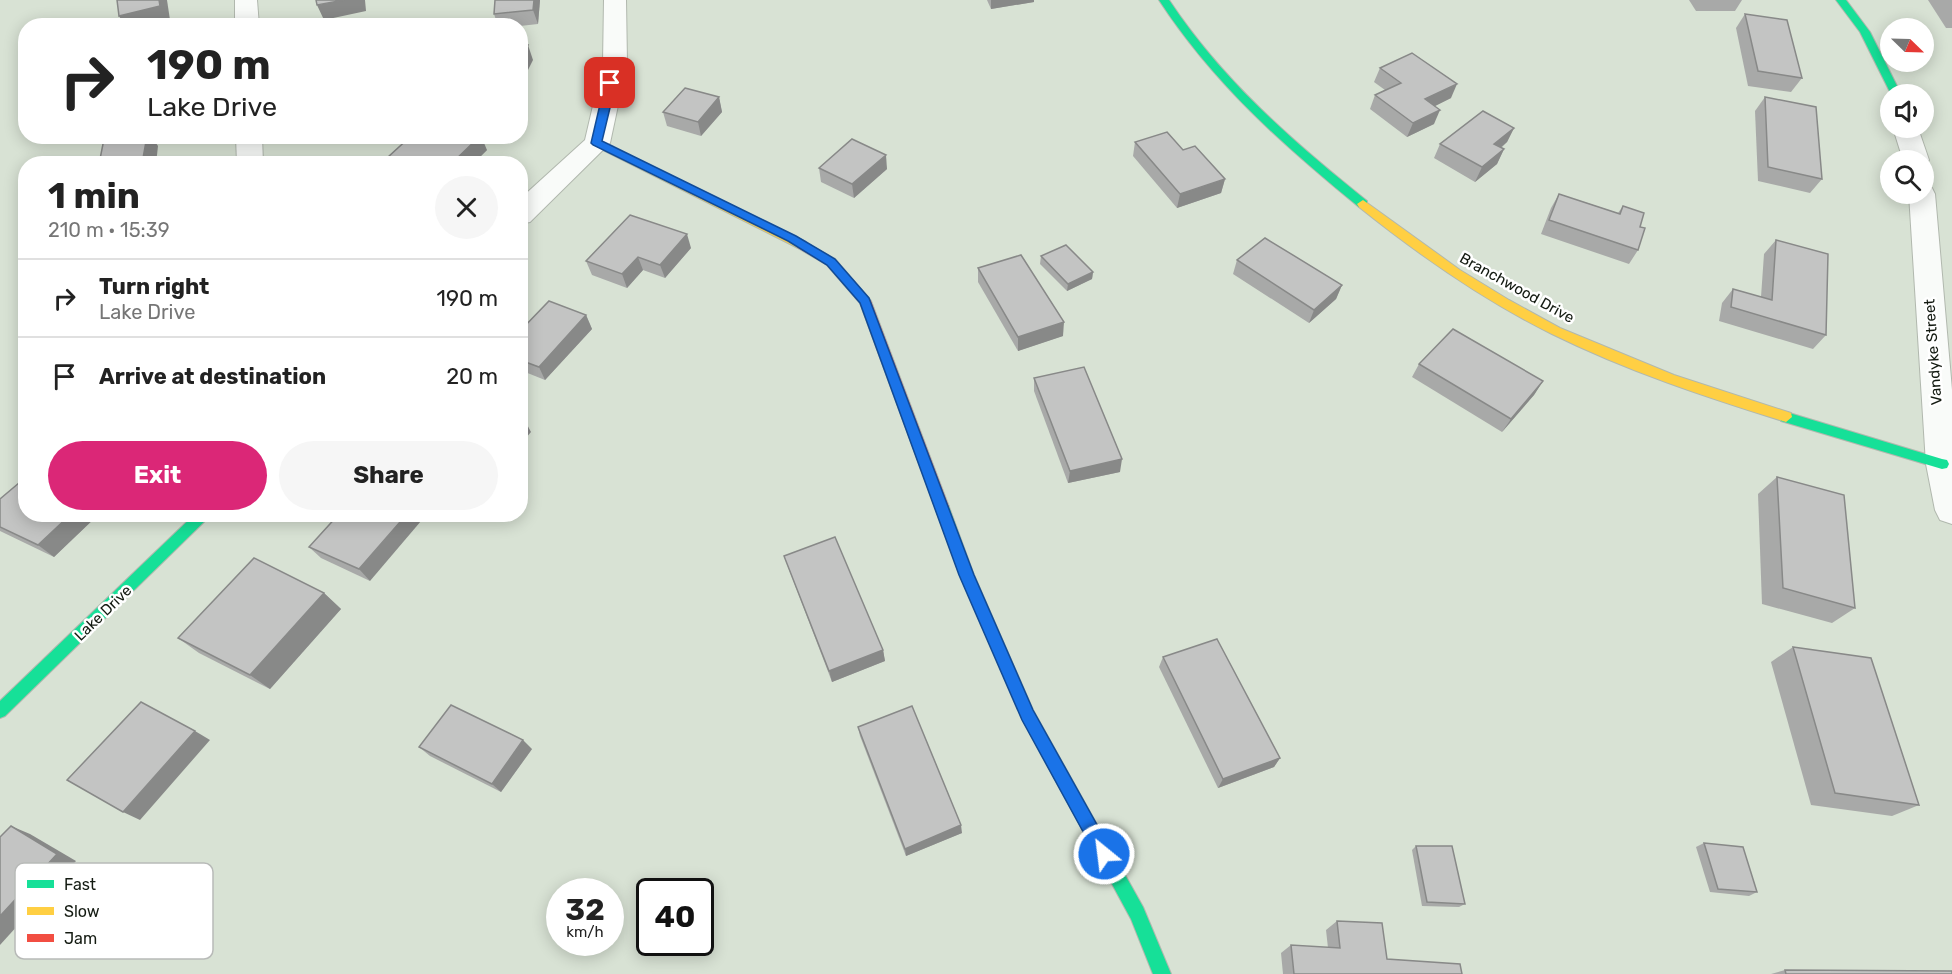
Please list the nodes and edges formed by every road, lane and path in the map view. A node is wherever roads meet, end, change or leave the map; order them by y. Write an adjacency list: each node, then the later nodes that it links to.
1 (246, 0): 5 (street)
2 (615, 0): 7 (street)
3 (1164, 0): 10 (street, Branchwood Drive)
4 (1841, 0): 6 (street)
5 (247, 18)
6 (1891, 84)
7 (597, 143): 9 (street); 14 (street)
8 (1923, 204): 10 (street, Vandyke Street)
9 (528, 208)
10 (1942, 464): 11 (street, Vandyke Street)
11 (1952, 510)
12 (197, 522): 13 (street, Lake Drive)
13 (0, 711)
14 (1162, 974)

